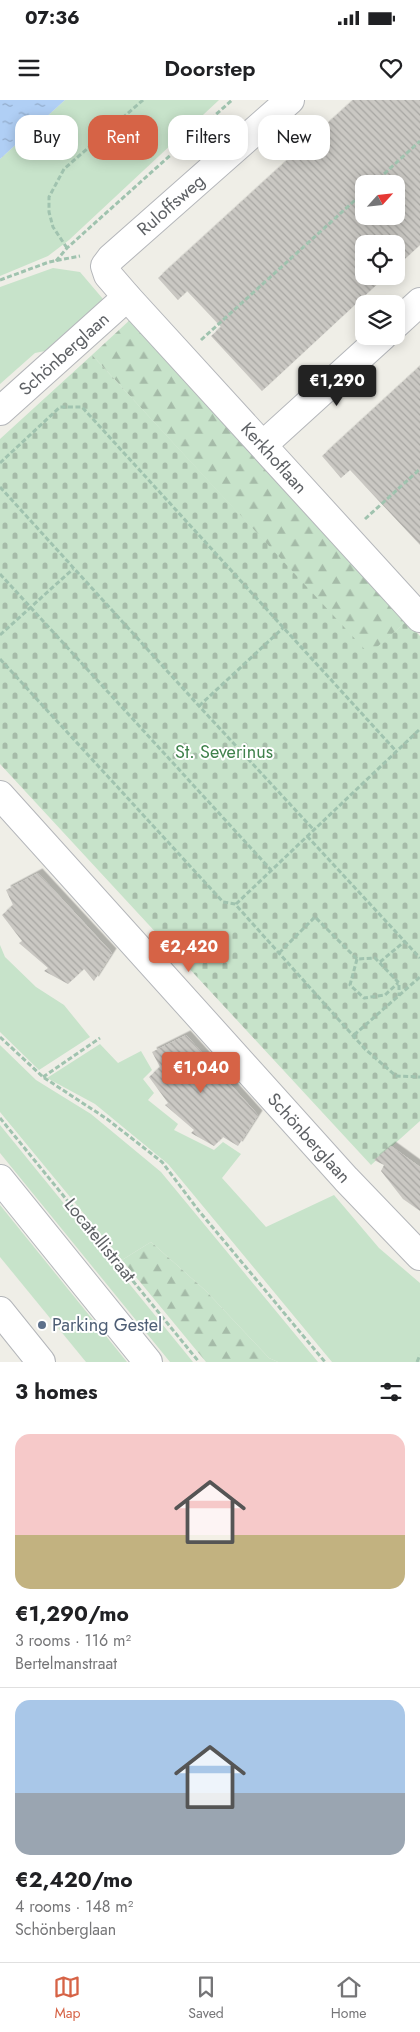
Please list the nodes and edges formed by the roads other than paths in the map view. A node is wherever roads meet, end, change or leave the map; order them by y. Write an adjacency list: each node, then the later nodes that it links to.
1 (290, 100): 2 (street, Ruloffsweg)
2 (127, 297): 6 (street, Schönberglaan); 7 (street, Kerkhoflaan)
3 (420, 302): 4 (street)
4 (405, 316)
5 (373, 345): 7 (street)
6 (0, 411)
7 (263, 446): 8 (street, Kerkhoflaan)
8 (420, 618)
9 (0, 796): 11 (street, Schönberglaan)
10 (0, 1179): 14 (street)
11 (420, 1256)
12 (0, 1311): 13 (street)
13 (41, 1362)
14 (148, 1362)

